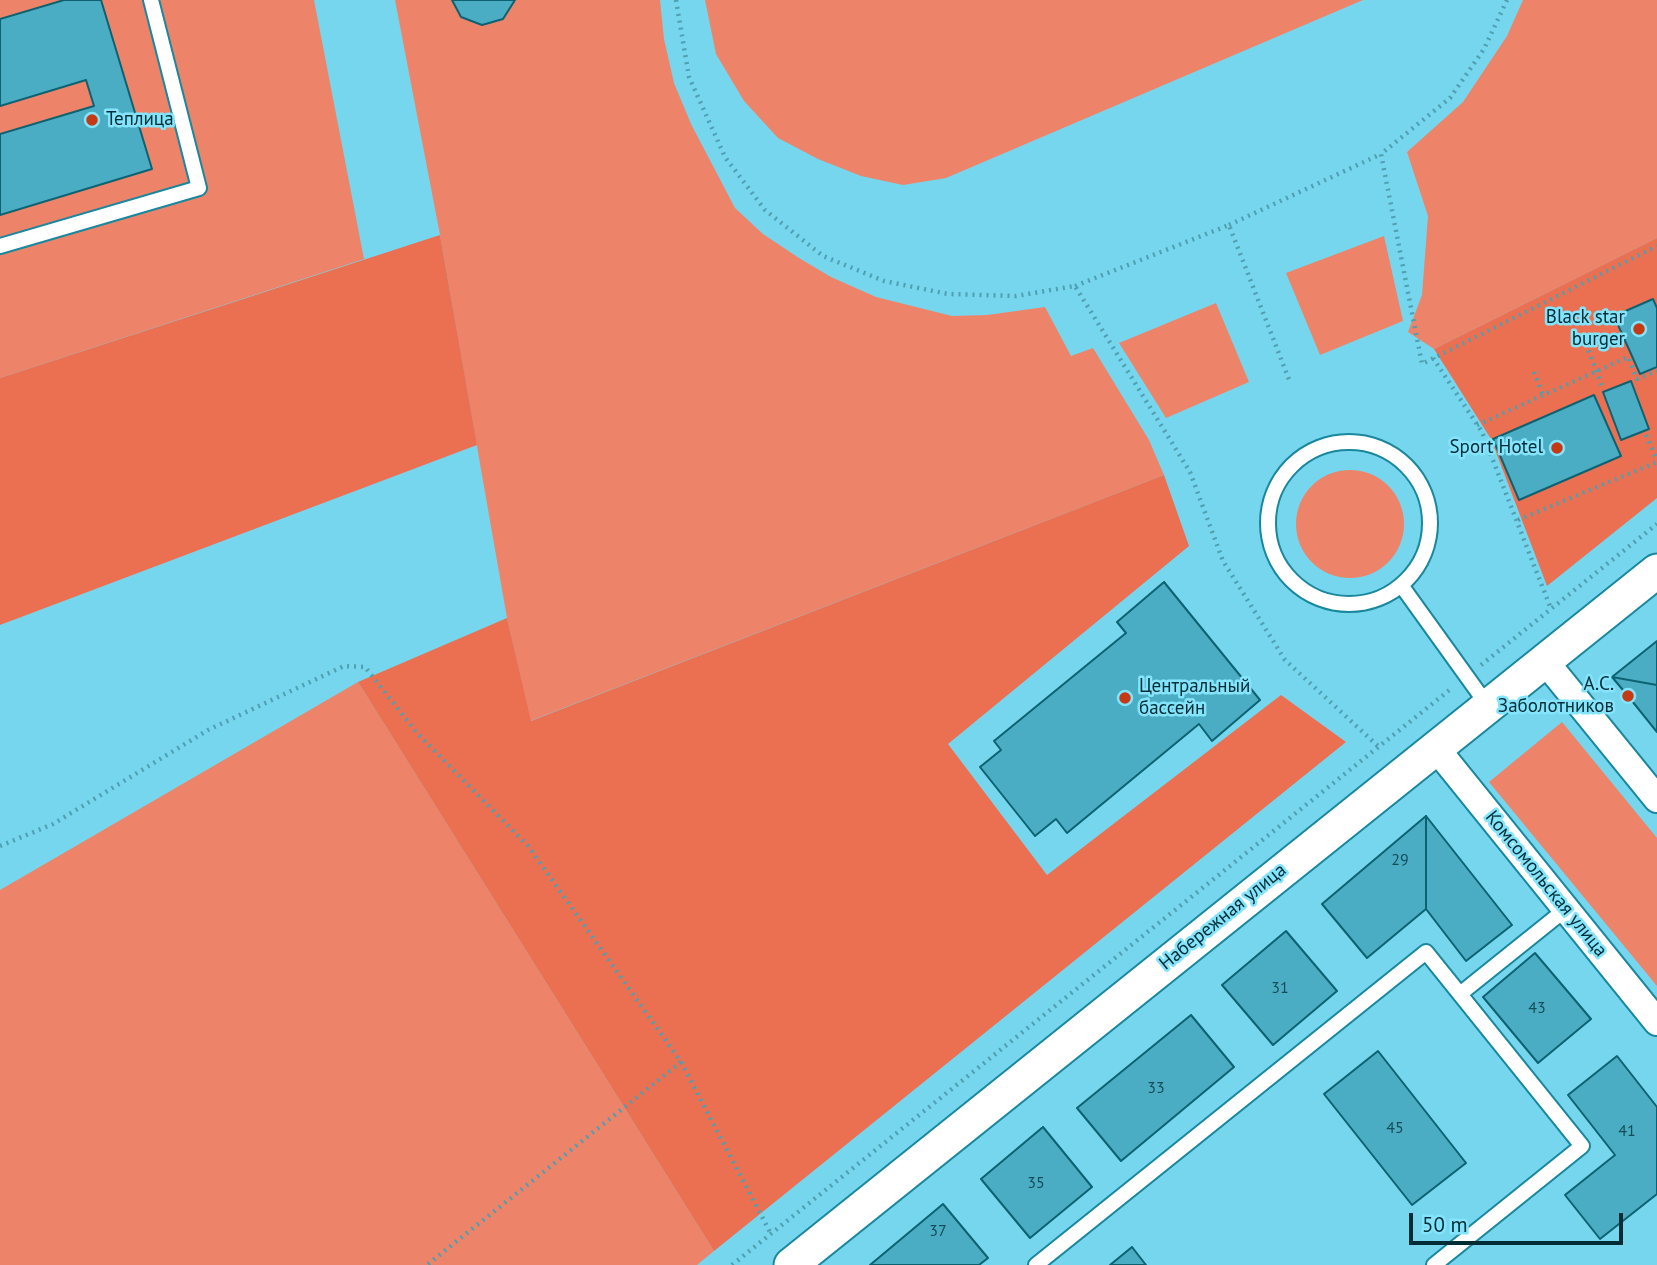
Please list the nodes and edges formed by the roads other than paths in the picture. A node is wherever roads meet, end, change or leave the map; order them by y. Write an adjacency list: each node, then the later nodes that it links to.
1 (150, 0): 2 (lane)
2 (0, 246)
3 (1657, 571): 5 (street, Набережная улица)
4 (1401, 585): 4 (lane); 6 (lane)
5 (1544, 660): 6 (street, Набережная улица); 8 (street)
6 (1488, 706): 7 (street, Набережная улица)
7 (1435, 747): 9 (street, Комсомольская улица); 12 (street, Набережная улица)
8 (1657, 799)
9 (1566, 909): 10 (lane); 11 (street, Комсомольская улица)
10 (1460, 994): 13 (lane); 14 (lane)
11 (1657, 1022)
12 (790, 1265)
13 (1036, 1265)
14 (1434, 1265)

